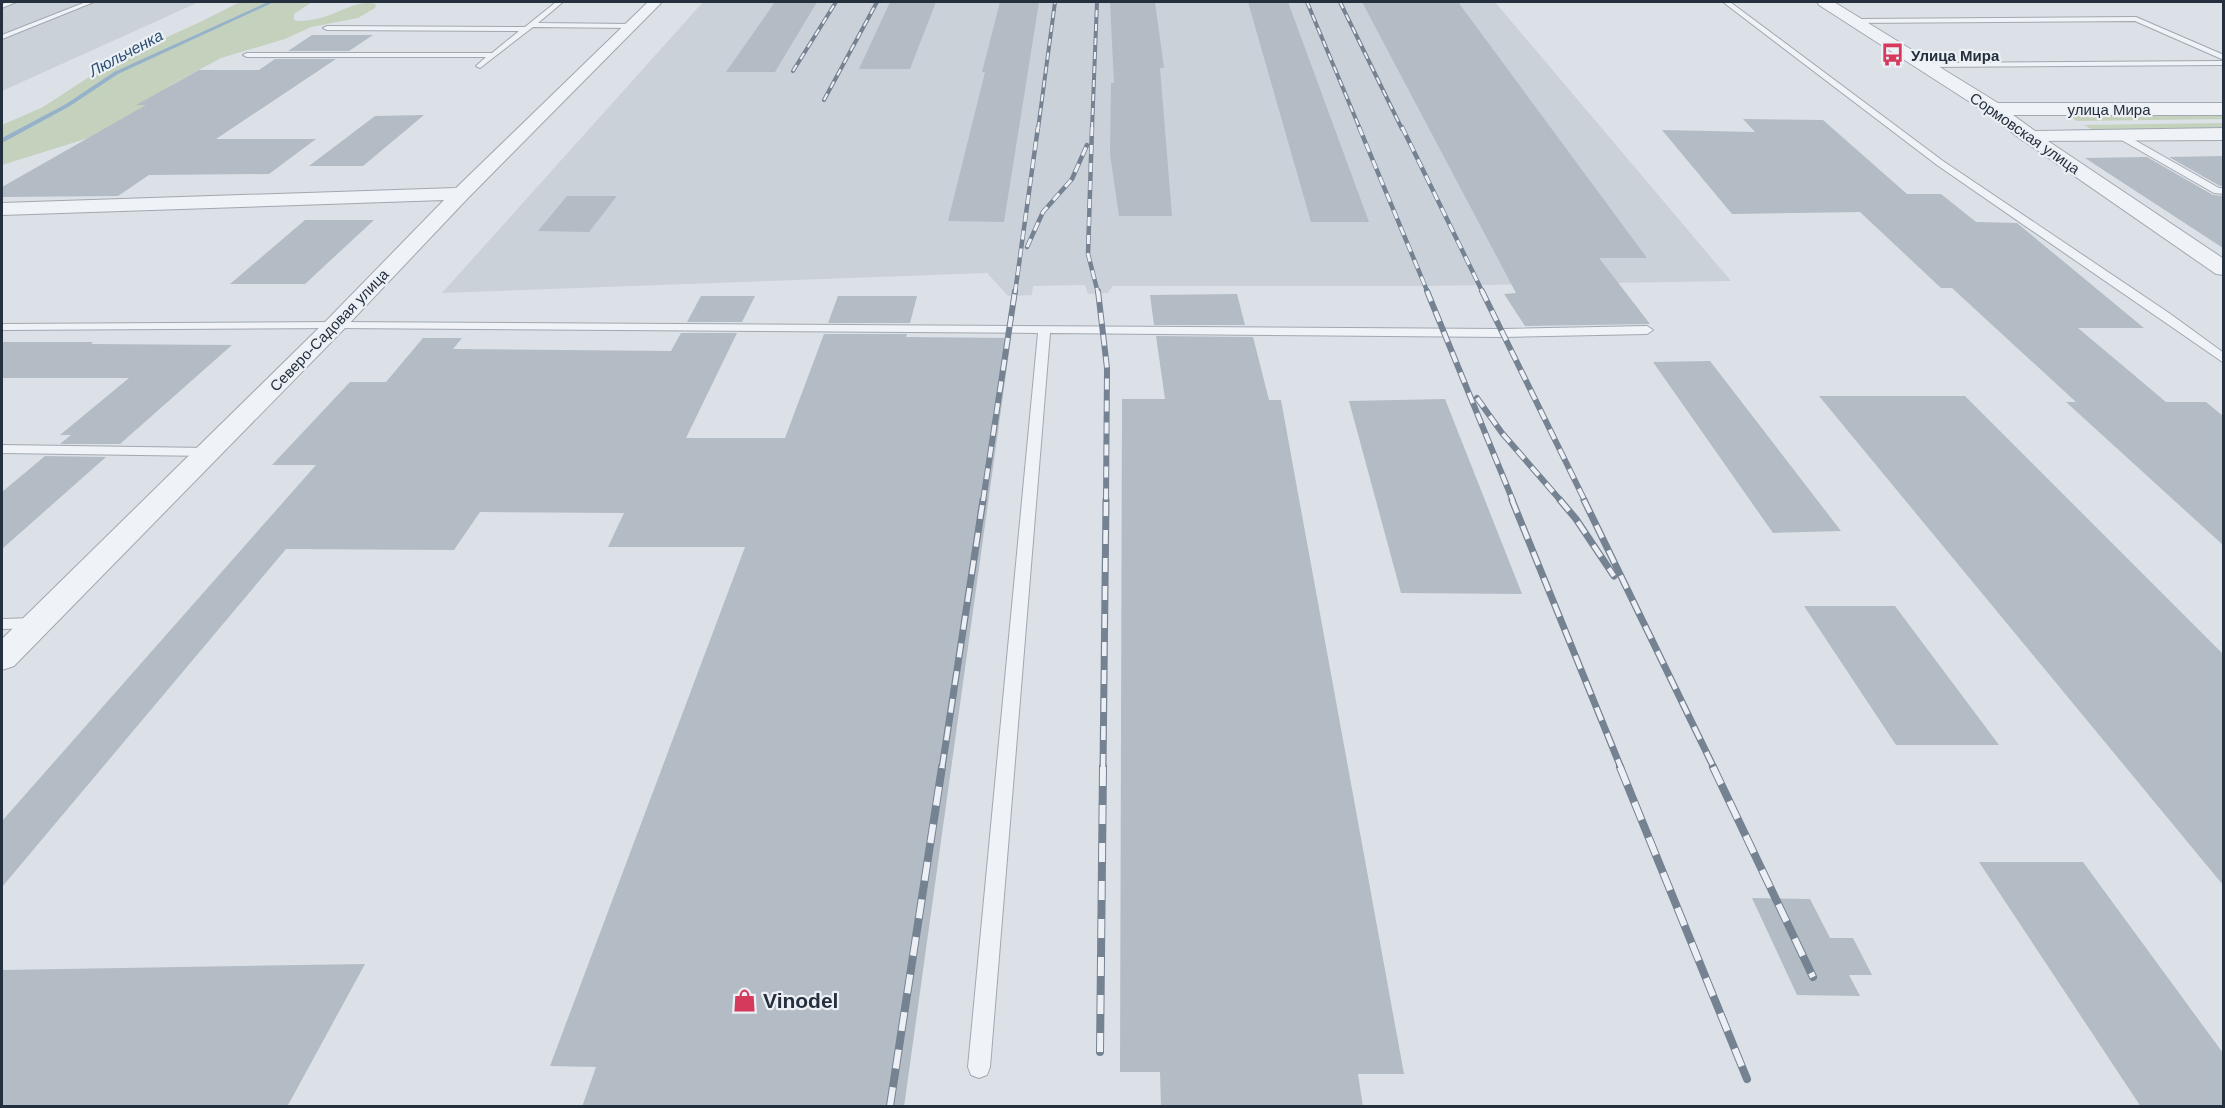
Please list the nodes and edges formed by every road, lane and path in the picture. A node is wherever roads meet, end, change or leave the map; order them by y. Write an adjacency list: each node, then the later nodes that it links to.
1 (13, 2): 7 (lane)
2 (91, 2): 12 (lane)
3 (560, 2): 10 (lane)
4 (655, 2): 9 (street, Северо-Садовая улица)
5 (1726, 2): 31 (lane)
6 (1824, 2): 8 (street, Сормовская улица)
7 (2, 6)
8 (1856, 21): 15 (lane); 16 (street, Сормовская улица)
9 (631, 26): 10 (lane); 24 (street, Северо-Садовая улица)
10 (529, 27): 11 (lane); 14 (lane)
11 (327, 28)
12 (2, 37)
13 (247, 55): 14 (lane)
14 (494, 55): 17 (lane)
15 (2223, 60): 16 (lane)
16 (1925, 65): 18 (street, Сормовская улица)
17 (480, 66)
18 (1994, 109): 19 (street, улица Мира); 22 (street, Сормовская улица)
19 (2223, 109)
20 (2223, 134): 21 (street, улица Мира)
21 (2121, 136): 22 (street, улица Мира); 23 (lane)
22 (2030, 137): 26 (street, Сормовская улица)
23 (2223, 191)
24 (461, 194): 25 (street); 27 (street, Северо-Садовая улица)
25 (2, 209)
26 (2223, 269)
27 (336, 325): 28 (lane); 30 (lane); 33 (street, Северо-Садовая улица)
28 (2, 327)
29 (1647, 330): 30 (lane)
30 (1044, 331): 37 (lane)
31 (2223, 359)
32 (2, 449): 33 (lane)
33 (208, 452): 35 (street, Северо-Садовая улица)
34 (2, 624): 35 (lane)
35 (35, 624): 36 (street, Северо-Садовая улица)
36 (2, 658)
37 (979, 1067)

